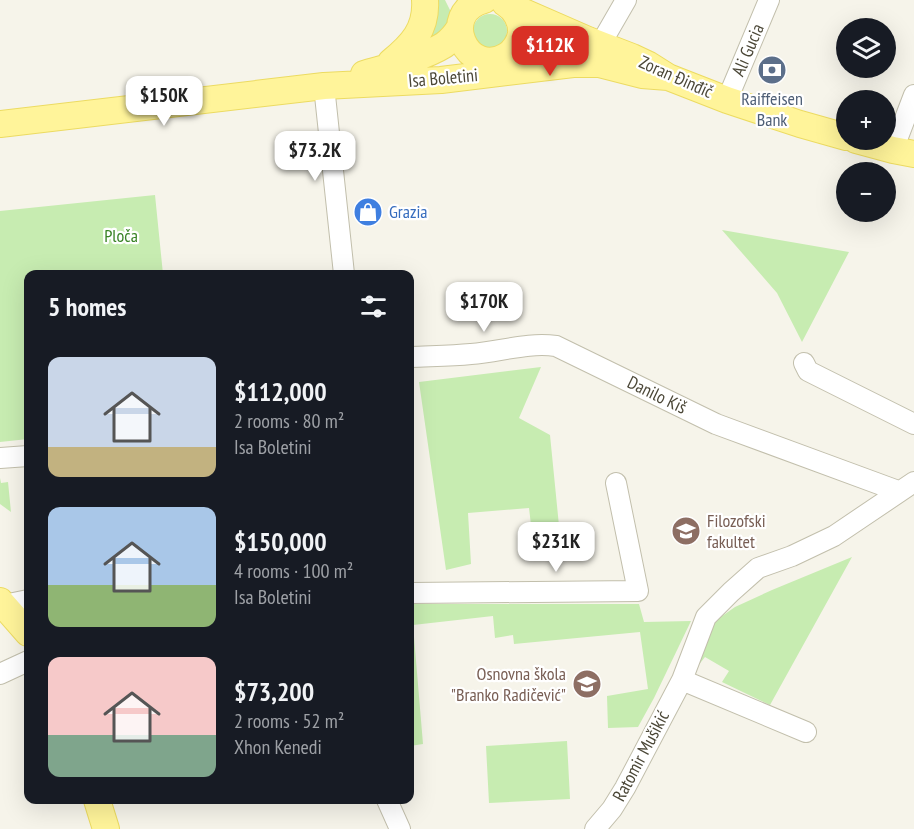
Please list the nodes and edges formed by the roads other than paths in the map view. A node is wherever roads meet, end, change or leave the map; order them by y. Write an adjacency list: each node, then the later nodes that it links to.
1 (424, 0): 9 (main road)
2 (484, 0): 6 (main road)
3 (626, 0): 7 (street)
4 (769, 0): 13 (street, Ali Gucia)
5 (501, 2): 7 (main road); 8 (main road)
6 (459, 15): 8 (main road); 9 (main road, Isa Boletini)
7 (599, 54): 8 (main road); 9 (main road, Isa Boletini); 10 (main road, Isa Boletini)
8 (496, 59): 9 (main road)
9 (385, 75): 11 (main road, Isa Boletini)
10 (668, 77): 13 (main road, Zoran Đinđič)
11 (324, 86): 14 (main road, Isa Boletini); 17 (street)
12 (914, 95): 16 (street)
13 (727, 99): 15 (main road, Zoran Đinđič)
14 (0, 124)
15 (836, 134)
16 (903, 152)
17 (344, 270)
18 (414, 357): 24 (street, Danilo Kiš)
19 (804, 363): 20 (street)
20 (914, 424)
21 (24, 456): 22 (street)
22 (0, 458)
23 (616, 483): 25 (street)
24 (906, 486): 30 (street, Ratomir Mušikić)
25 (414, 593)
26 (11, 602): 27 (main road)
27 (24, 626)
28 (24, 663): 29 (street)
29 (0, 674)
30 (682, 680): 31 (street); 36 (street, Ratomir Mušikić)
31 (806, 732)
32 (98, 804): 34 (main road)
33 (389, 804): 35 (street)
34 (106, 829)
35 (399, 829)
36 (595, 829)

